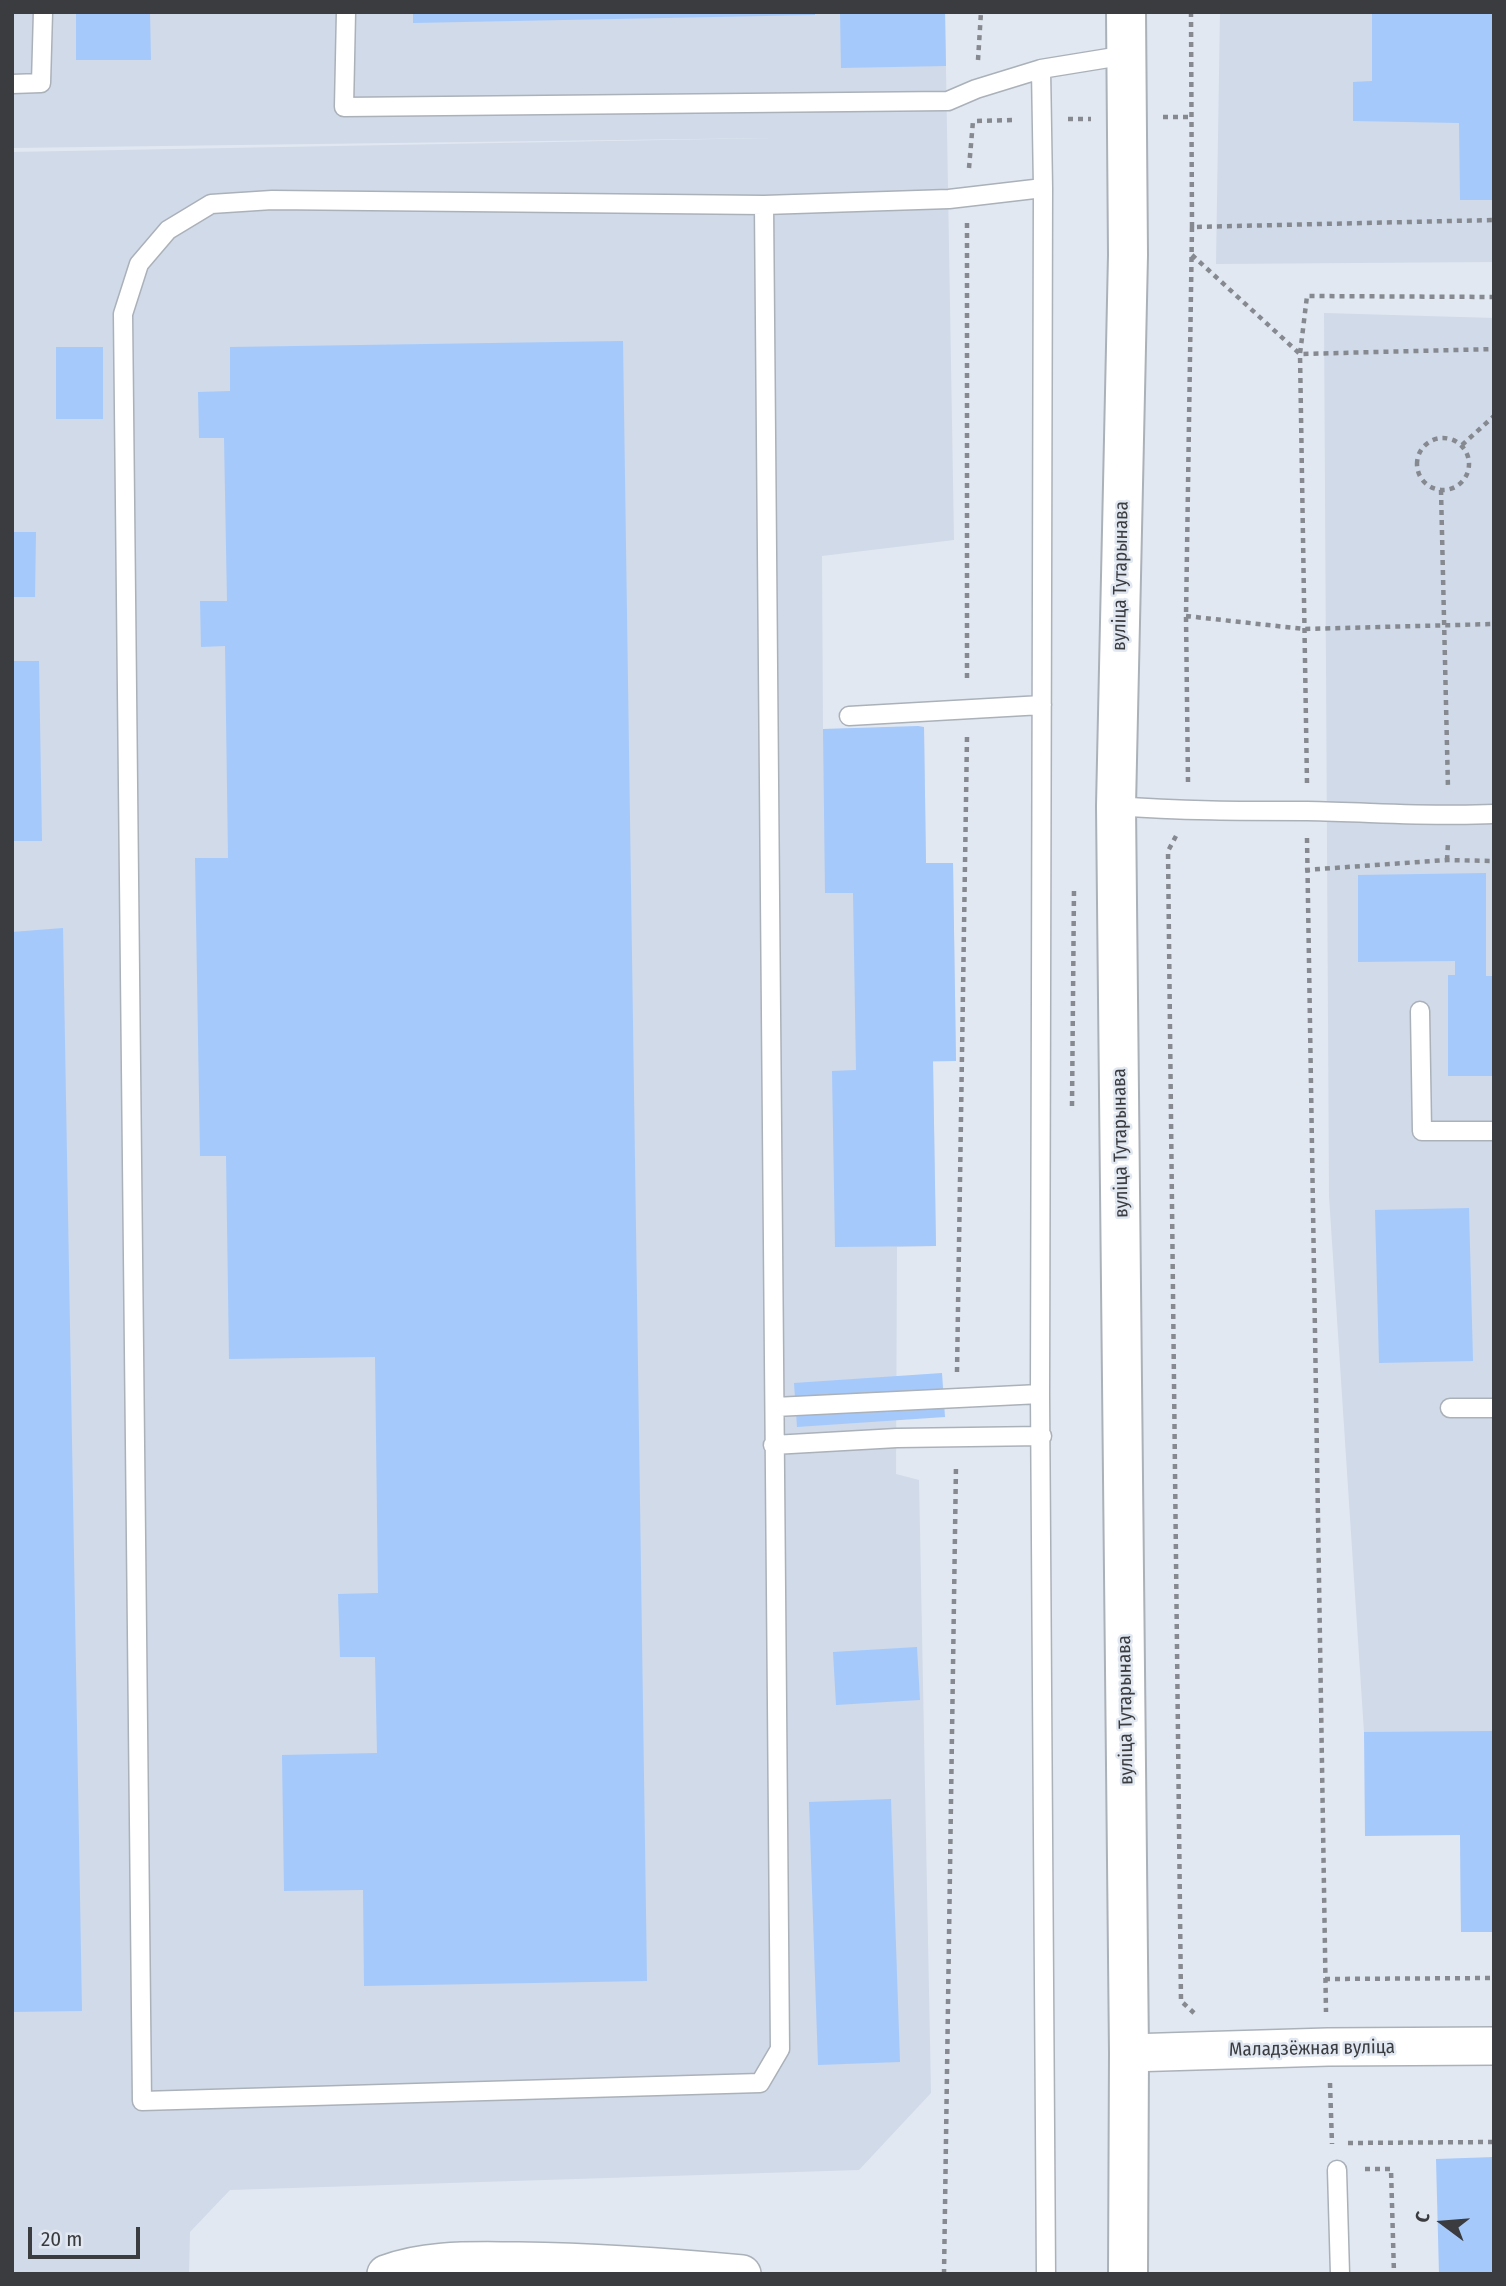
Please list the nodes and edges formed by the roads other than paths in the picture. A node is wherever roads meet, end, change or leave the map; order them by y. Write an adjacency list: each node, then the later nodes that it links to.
1 (43, 12): 6 (lane)
2 (346, 12): 5 (lane)
3 (1126, 12): 4 (street, вуліца Тутарынава)
4 (1127, 55): 5 (lane); 11 (street, вуліца Тутарынава)
5 (1041, 69): 7 (lane)
6 (12, 84)
7 (1044, 188): 8 (lane); 9 (lane)
8 (764, 205): 16 (lane); 20 (lane)
9 (1042, 705): 10 (lane); 15 (lane)
10 (849, 716)
11 (1116, 806): 12 (lane); 22 (street, вуліца Тутарынава)
12 (1494, 814)
13 (1420, 1011): 14 (lane)
14 (1494, 1131)
15 (1041, 1394): 16 (lane); 19 (lane)
16 (775, 1408): 20 (lane)
17 (1450, 1408): 18 (lane)
18 (1494, 1408)
19 (1042, 1436): 20 (lane); 27 (lane)
20 (774, 1445)
21 (1494, 2046): 22 (street, Маладзёжная вуліца)
22 (1129, 2053): 28 (street, вуліца Тутарынава)
23 (1337, 2170): 29 (lane)
24 (645, 2269): 25 (street); 26 (street)
25 (386, 2274)
26 (743, 2274)
27 (1046, 2274)
28 (1128, 2274)
29 (1340, 2274)

